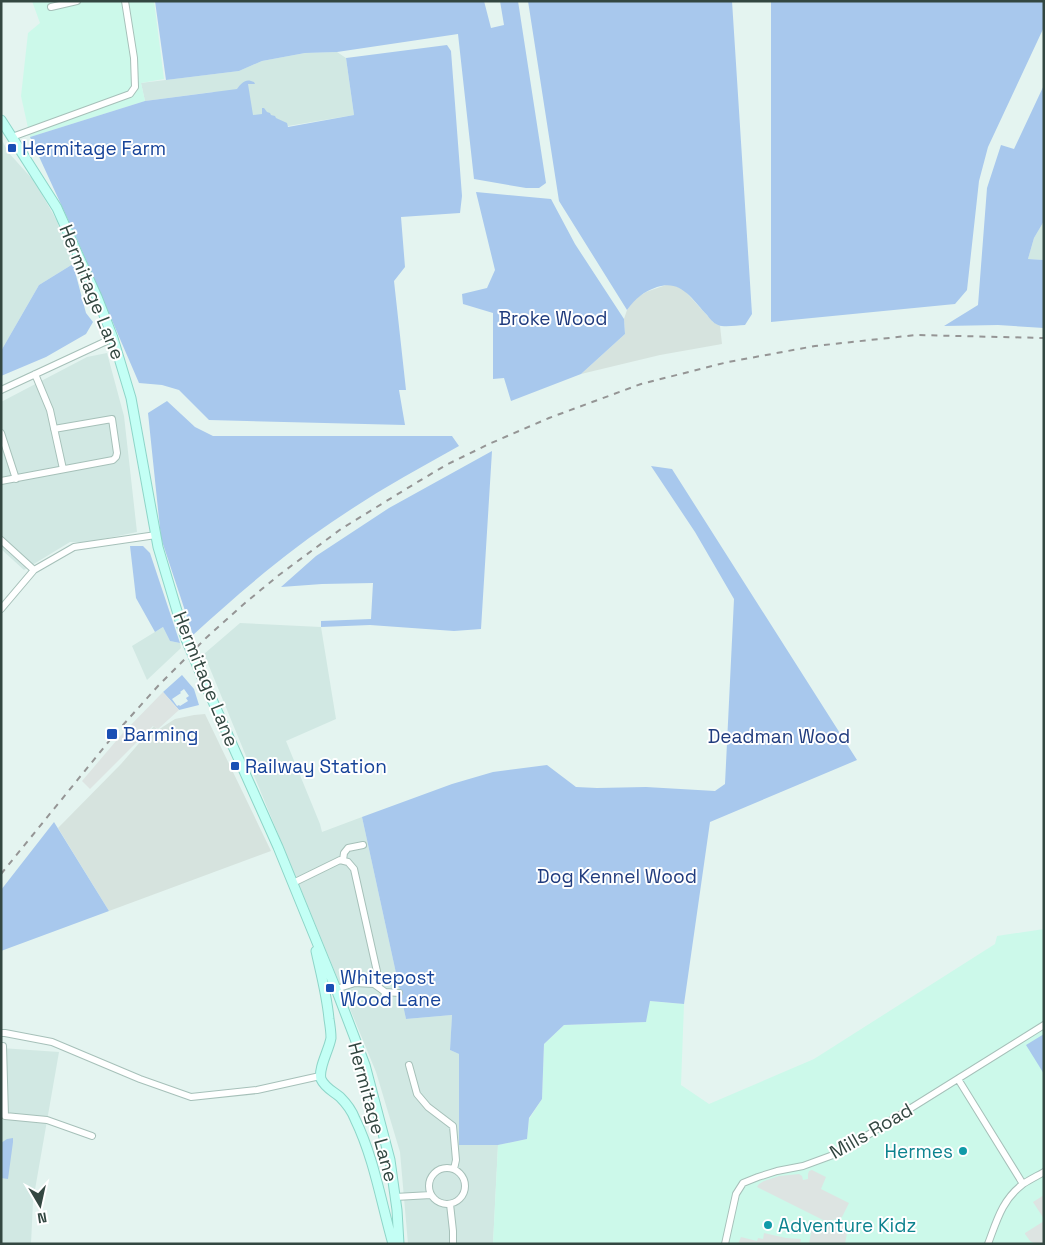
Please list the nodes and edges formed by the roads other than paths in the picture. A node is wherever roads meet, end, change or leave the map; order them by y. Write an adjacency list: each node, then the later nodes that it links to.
1 (77, 1): 3 (street)
2 (125, 1): 5 (street)
3 (51, 7)
4 (1, 120): 5 (main road, Hermitage Lane)
5 (12, 137): 6 (main road, Hermitage Lane)
6 (113, 338): 7 (street); 14 (main road, Hermitage Lane)
7 (34, 374): 8 (street); 9 (street)
8 (1, 390)
9 (54, 429): 11 (street); 11 (street)
10 (1, 433): 12 (street)
11 (63, 469): 12 (street)
12 (16, 479): 13 (street)
13 (1, 481)
14 (156, 534): 16 (street); 20 (main road, Hermitage Lane, bridge)
15 (1, 540): 16 (street)
16 (34, 570): 17 (street)
17 (1, 609)
18 (363, 845): 19 (street)
19 (344, 860): 20 (street); 22 (street)
20 (293, 883): 21 (main road, Hermitage Lane)
21 (312, 930): 23 (main road, Hermitage Lane); 31 (main road)
22 (374, 984): 23 (street); 24 (street)
23 (336, 989): 39 (main road, Hermitage Lane)
24 (385, 992): 25 (street); 26 (street)
25 (399, 993)
26 (384, 999)
27 (1044, 1025): 32 (street, Mills Road)
28 (1, 1033): 31 (street)
29 (1, 1046): 33 (street)
30 (409, 1065): 35 (street)
31 (320, 1076): 41 (main road)
32 (958, 1079): 37 (street); 44 (street, Mills Road)
33 (3, 1118): 34 (street)
34 (92, 1136)
35 (454, 1169): 38 (street); 40 (street)
36 (1044, 1172): 37 (street)
37 (1024, 1184): 45 (street)
38 (431, 1195): 39 (street); 40 (street)
39 (395, 1197): 42 (main road, Hermitage Lane)
40 (450, 1204): 43 (street)
41 (393, 1244)
42 (399, 1244)
43 (453, 1244)
44 (725, 1244)
45 (988, 1244)

